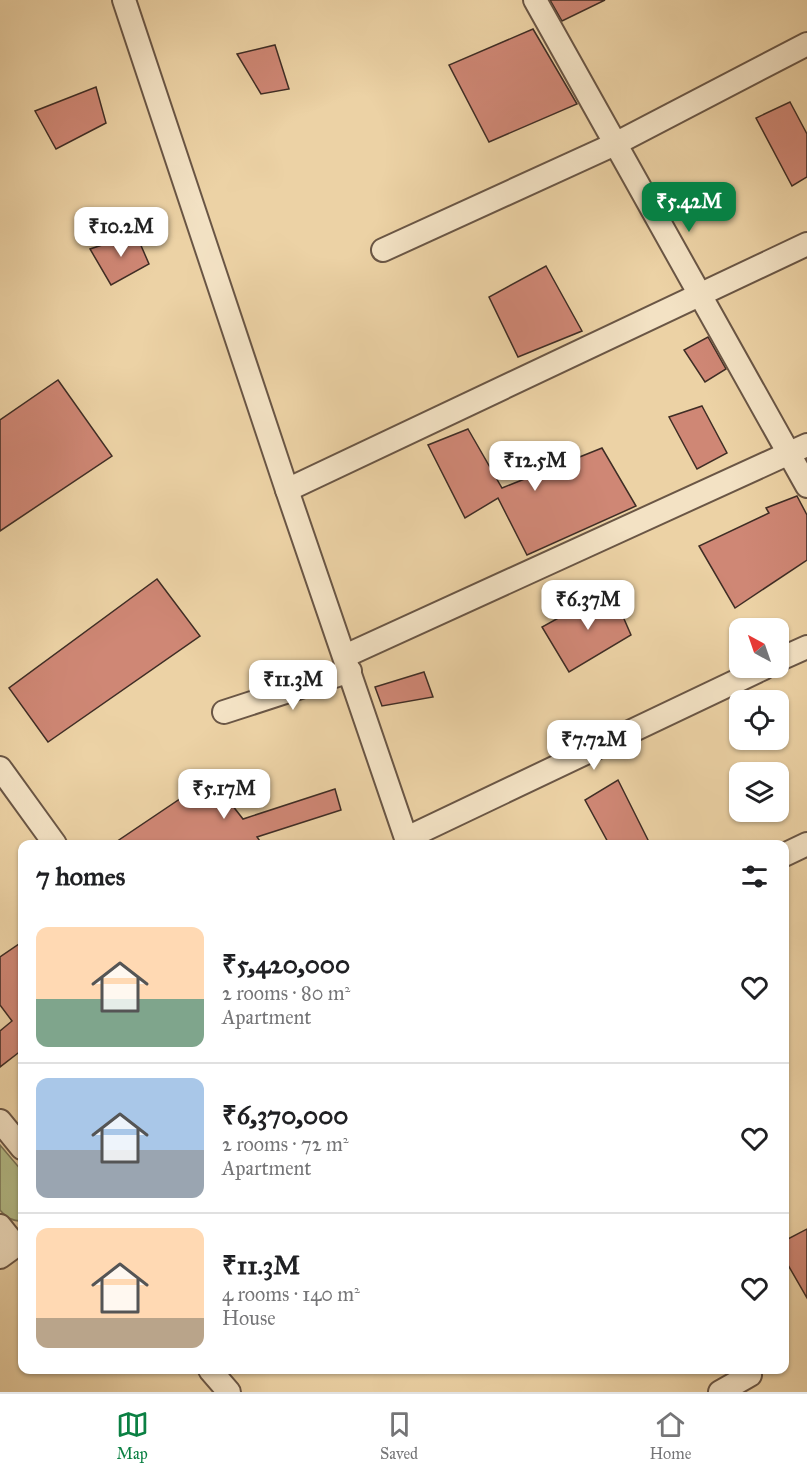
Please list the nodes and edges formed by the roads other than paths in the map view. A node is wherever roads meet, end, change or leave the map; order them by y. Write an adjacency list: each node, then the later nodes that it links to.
1 (124, 0): 10 (street)
2 (535, 0): 4 (street)
3 (807, 44): 4 (street)
4 (615, 144): 6 (street); 7 (street)
5 (807, 244): 7 (street)
6 (383, 250)
7 (700, 293): 8 (street); 10 (street)
8 (798, 449): 9 (street); 13 (street)
9 (807, 486)
10 (287, 490): 13 (street)
11 (807, 647): 12 (street)
12 (789, 655)
13 (347, 664): 15 (street); 18 (street)
14 (743, 678): 19 (street)
15 (225, 712)
16 (0, 768): 17 (street)
17 (52, 840)
18 (407, 840)
19 (409, 840)
20 (807, 844): 21 (street)
21 (789, 853)
22 (0, 1121): 23 (street)
23 (18, 1143)
24 (0, 1227): 25 (street)
25 (13, 1248)
26 (213, 1374): 28 (street)
27 (751, 1379): 29 (street)
28 (229, 1392)
29 (720, 1392)

